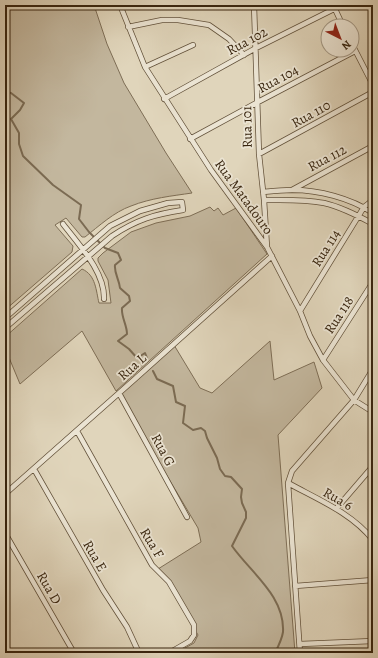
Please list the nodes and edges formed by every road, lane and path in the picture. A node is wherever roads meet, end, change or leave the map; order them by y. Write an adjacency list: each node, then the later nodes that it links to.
1 (120, 5): 6 (street, Rua Matadouro)
2 (254, 5): 8 (street, Rua 101)
3 (342, 5): 4 (street, Rua 102)
4 (335, 9): 5 (street); 8 (street, Rua 102)
5 (339, 18)
6 (128, 27): 9 (street); 12 (street, Rua Matadouro)
7 (194, 45): 12 (street)
8 (256, 48): 9 (street, Rua 102); 16 (street, Rua 101)
9 (244, 55): 15 (street, Rua 102)
10 (342, 58): 16 (street, Rua 104)
11 (359, 58): 13 (street)
12 (145, 67): 15 (street, Rua Matadouro)
13 (373, 85)
14 (373, 92): 19 (street, Rua 110)
15 (164, 99): 17 (street, Rua Matadouro)
16 (258, 102): 17 (street, Rua 104); 19 (street, Rua 101)
17 (190, 139): 29 (street, Rua Matadouro)
18 (373, 146): 20 (street, Rua 112)
19 (259, 154): 21 (street, Rua 101)
20 (292, 190): 21 (street); 24 (street)
21 (263, 192): 22 (street, Rua 101)
22 (264, 200): 26 (street); 29 (street, Rua 101)
23 (373, 200): 24 (street, Rua 114)
24 (364, 207): 25 (street); 26 (street, Rua 114)
25 (373, 213)
26 (359, 216): 28 (street); 35 (street, Rua 114)
27 (63, 224): 30 (street)
28 (373, 224)
29 (267, 247): 31 (street, Rua Matadouro)
30 (82, 250): 32 (street); 32 (street); 36 (street)
31 (272, 256): 35 (street, Rua Matadouro); 40 (street, Rua L)
32 (87, 257): 34 (street); 37 (street)
33 (373, 282): 38 (street, Rua 118)
34 (104, 299)
35 (300, 310): 38 (street, Rua Matadouro)
36 (5, 318)
37 (5, 328)
38 (323, 360): 41 (street, Rua Matadouro)
39 (373, 369): 41 (street)
40 (120, 393): 43 (street, Rua L); 49 (street, Rua G)
41 (354, 400): 42 (street); 46 (street)
42 (373, 412)
43 (77, 431): 45 (street, Rua L); 60 (street, Rua F)
44 (373, 466): 48 (street)
45 (34, 469): 47 (street, Rua L); 59 (street, Rua E)
46 (288, 483): 48 (street, Rua 6); 53 (street)
47 (5, 494)
48 (336, 509): 51 (street, Rua 6)
49 (187, 517)
50 (5, 533): 58 (street, Rua D)
51 (373, 540)
52 (373, 580): 53 (street)
53 (295, 586): 55 (street)
54 (373, 641): 55 (street)
55 (300, 644): 61 (street)
56 (5, 646): 57 (street)
57 (9, 653)
58 (74, 653)
59 (139, 653)
60 (169, 653)
61 (300, 653)

